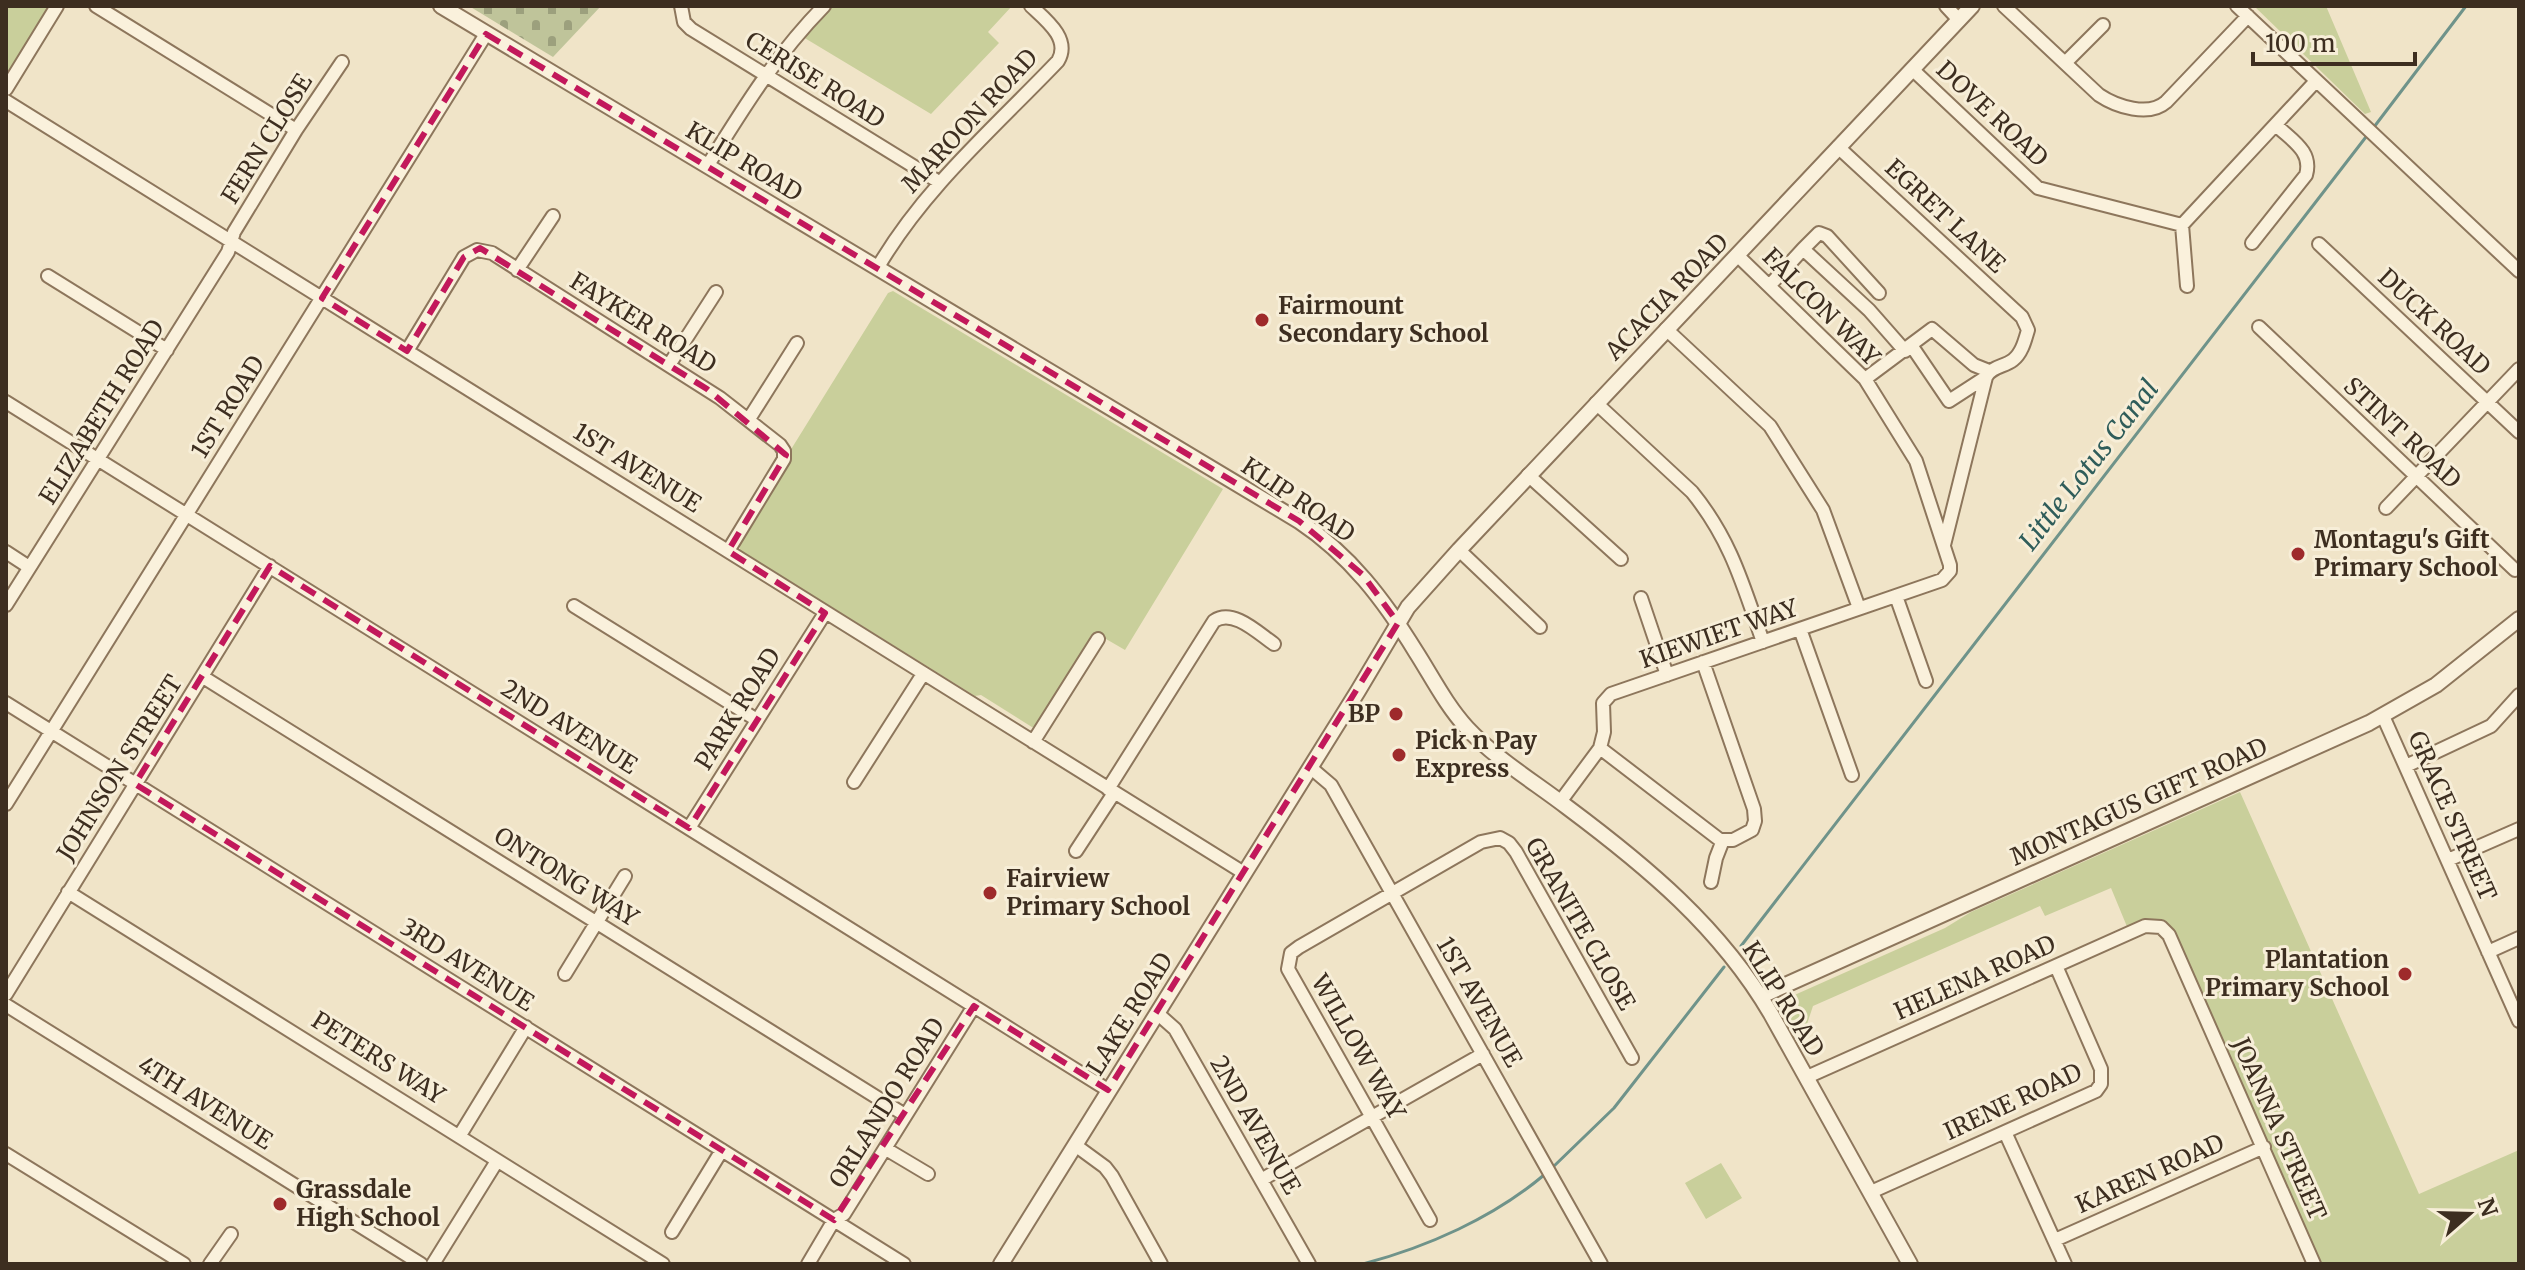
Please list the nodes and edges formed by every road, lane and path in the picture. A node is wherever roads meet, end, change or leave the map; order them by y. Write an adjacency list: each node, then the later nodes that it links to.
1 (57, 6): 20 (street)
2 (96, 6): 23 (street)
3 (441, 6): 14 (street, KLIP ROAD)
4 (681, 6): 18 (street, CERISE ROAD)
5 (824, 6): 18 (street)
6 (1946, 6): 12 (street)
7 (1972, 6): 12 (street, ACACIA ROAD)
8 (2004, 6): 16 (street)
9 (2237, 6): 11 (street)
10 (1035, 7): 26 (street, MAROON ROAD)
11 (2248, 16): 16 (street); 19 (street)
12 (1959, 20): 17 (street, ACACIA ROAD)
13 (2103, 25): 16 (street)
14 (486, 34): 25 (street, KLIP ROAD); 42 (street, 1ST ROAD)
15 (342, 62): 23 (street, FERN CLOSE)
16 (2065, 63)
17 (1912, 69): 24 (street, ACACIA ROAD); 28 (street, DOVE ROAD)
18 (765, 73): 25 (street); 26 (street, CERISE ROAD)
19 (2316, 81): 22 (street); 36 (street)
20 (6, 89)
21 (6, 101): 29 (street, 1ST AVENUE)
22 (2276, 125): 28 (street); 30 (street)
23 (296, 130): 29 (street, FERN CLOSE)
24 (1838, 147): 33 (street, ACACIA ROAD); 51 (street, EGRET LANE)
25 (708, 165): 34 (street, KLIP ROAD)
26 (939, 182): 34 (street, MAROON ROAD)
27 (553, 216): 35 (street)
28 (2182, 225): 39 (street)
29 (231, 241): 42 (street, 1ST AVENUE); 47 (street, ELIZABETH ROAD)
30 (2252, 243)
31 (2319, 244): 54 (street, DUCK ROAD)
32 (1803, 249): 38 (street); 41 (street); 46 (street)
33 (1737, 255): 38 (street, FALCON WAY); 44 (street, ACACIA ROAD)
34 (878, 267): 79 (street, KLIP ROAD)
35 (517, 270): 48 (street, FAYKER ROAD); 49 (street, FAYKER ROAD)
36 (2519, 271)
37 (48, 276): 47 (street)
38 (1770, 285): 52 (street, FALCON WAY)
39 (2187, 286)
40 (716, 292): 49 (street)
41 (1879, 293)
42 (322, 298): 48 (street, 1ST AVENUE); 62 (street, 1ST ROAD)
43 (2259, 327): 60 (street, STINT ROAD)
44 (1666, 329): 55 (street, ACACIA ROAD); 76 (street)
45 (797, 343): 56 (street)
46 (1908, 348): 51 (street); 51 (street); 52 (street)
47 (167, 350): 58 (street, ELIZABETH ROAD)
48 (407, 351): 65 (street, 1ST AVENUE)
49 (669, 365): 56 (street, FAYKER ROAD)
50 (2519, 369): 54 (street)
51 (1987, 374): 63 (street)
52 (1865, 379): 63 (street, FALCON WAY)
53 (6, 402): 58 (street, 2ND AVENUE)
54 (2488, 402): 57 (street, DUCK ROAD); 60 (street)
55 (1596, 403): 59 (street, ACACIA ROAD); 83 (street)
56 (749, 419): 65 (street, FAYKER ROAD)
57 (2519, 432)
58 (99, 460): 62 (street, 2ND AVENUE); 70 (street, ELIZABETH ROAD)
59 (1528, 475): 64 (street, ACACIA ROAD); 67 (street)
60 (2418, 477): 61 (street); 71 (street, STINT ROAD)
61 (2386, 508)
62 (187, 514): 69 (street, 2ND AVENUE); 94 (street, 1ST ROAD)
63 (1944, 546): 68 (street, FALCON WAY)
64 (1459, 550): 79 (street, ACACIA ROAD); 80 (street)
65 (728, 551): 77 (street, 1ST AVENUE)
66 (6, 552): 70 (street)
67 (1621, 559)
68 (1950, 565): 72 (street, KIEWIET WAY)
69 (270, 566): 88 (street, JOHNSON STREET); 105 (street, 2ND AVENUE)
70 (29, 567): 74 (street, ELIZABETH ROAD)
71 (2515, 570)
72 (1896, 596): 76 (street, KIEWIET WAY); 89 (street)
73 (1641, 598): 87 (street)
74 (6, 605)
75 (574, 606): 93 (street)
76 (1859, 608): 81 (street, KIEWIET WAY)
77 (825, 613): 86 (street, 1ST AVENUE); 93 (street, PARK ROAD)
78 (2519, 619): 92 (street, MONTAGUS GIFT ROAD)
79 (1398, 623): 98 (street, LAKE ROAD); 103 (street, KLIP ROAD)
80 (1540, 627)
81 (1800, 629): 83 (street, KIEWIET WAY); 99 (street)
82 (1098, 639): 95 (street)
83 (1763, 642): 85 (street, KIEWIET WAY)
84 (1274, 644): 102 (street)
85 (1703, 662): 87 (street, KIEWIET WAY); 107 (street)
86 (923, 674): 95 (street, 1ST AVENUE); 100 (street)
87 (1667, 675): 96 (street, KIEWIET WAY)
88 (203, 677): 101 (street, JOHNSON STREET); 115 (street, ONTONG WAY)
89 (1926, 681)
90 (2519, 695): 97 (street)
91 (6, 703): 94 (street, 3RD AVENUE)
92 (2383, 716): 97 (street, GRACE STREET); 122 (street, MONTAGUS GIFT ROAD)
93 (757, 720): 105 (street, PARK ROAD)
94 (51, 731): 101 (street, 3RD AVENUE); 104 (street, 1ST ROAD)
95 (1033, 742): 102 (street, 1ST AVENUE)
96 (1600, 748): 103 (street); 107 (street)
97 (2406, 766): 109 (street, GRACE STREET)
98 (1311, 768): 110 (street, LAKE ROAD); 114 (street, 1ST AVENUE)
99 (1852, 775)
100 (854, 782)
101 (135, 784): 113 (street, JOHNSON STREET); 127 (street, 3RD AVENUE)
102 (1111, 791): 108 (street); 110 (street, 1ST AVENUE)
103 (1560, 802): 122 (street, KLIP ROAD)
104 (6, 804)
105 (689, 828): 124 (street, 2ND AVENUE)
106 (2519, 829): 109 (street)
107 (1723, 840): 112 (street)
108 (1076, 851)
109 (2448, 860): 118 (street, GRACE STREET)
110 (1244, 873): 125 (street, LAKE ROAD)
111 (625, 876): 115 (street)
112 (1711, 882)
113 (68, 892): 121 (street, JOHNSON STREET); 135 (street, PETERS WAY)
114 (1392, 894): 128 (street, 1ST AVENUE); 129 (street, GRANITE CLOSE); 133 (street, WILLOW WAY)
115 (597, 923): 120 (street); 132 (street, ONTONG WAY)
116 (2161, 927): 119 (street, HELENA ROAD); 137 (street, JOANNA STREET)
117 (2519, 938): 118 (street)
118 (2488, 952): 126 (street, GRACE STREET)
119 (2056, 966): 130 (street, HELENA ROAD); 134 (street, IRENE ROAD)
120 (565, 974)
121 (6, 994)
122 (1761, 996): 130 (street, KLIP ROAD)
123 (6, 1005): 153 (street, 4TH AVENUE)
124 (974, 1006): 131 (street, 2ND AVENUE); 132 (street, ORLANDO ROAD)
125 (1157, 1013): 131 (street, LAKE ROAD); 143 (street, 2ND AVENUE)
126 (2519, 1021)
127 (526, 1027): 135 (street); 139 (street, 3RD AVENUE)
128 (1483, 1054): 133 (street); 150 (street, 1ST AVENUE)
129 (1632, 1058)
130 (1807, 1077): 144 (street, KLIP ROAD)
131 (1108, 1090): 136 (street, LAKE ROAD)
132 (905, 1115): 138 (street, ORLANDO ROAD)
133 (1372, 1116): 143 (street); 146 (street, WILLOW WAY)
134 (2005, 1132): 144 (street, IRENE ROAD); 149 (street)
135 (460, 1135): 141 (street, PETERS WAY)
136 (1075, 1145): 158 (street, LAKE ROAD); 159 (street)
137 (2264, 1147): 149 (street, KAREN ROAD); 163 (street, JOANNA STREET)
138 (886, 1149): 142 (street); 145 (street, ORLANDO ROAD)
139 (722, 1150): 145 (street, 3RD AVENUE); 147 (street)
140 (6, 1154): 151 (street)
141 (497, 1161): 154 (street); 155 (street, PETERS WAY)
142 (928, 1174)
143 (1261, 1180): 160 (street, 2ND AVENUE)
144 (1871, 1192): 161 (street, KLIP ROAD)
145 (834, 1220): 156 (street); 157 (street, 3RD AVENUE)
146 (1430, 1220)
147 (672, 1232)
148 (231, 1234): 152 (street)
149 (2055, 1240): 162 (street)
150 (1595, 1262)
151 (184, 1264)
152 (210, 1264)
153 (421, 1264)
154 (433, 1264)
155 (663, 1264)
156 (808, 1264)
157 (904, 1264)
158 (1001, 1264)
159 (1161, 1264)
160 (1309, 1264)
161 (1910, 1264)
162 (2065, 1264)
163 (2314, 1264)

